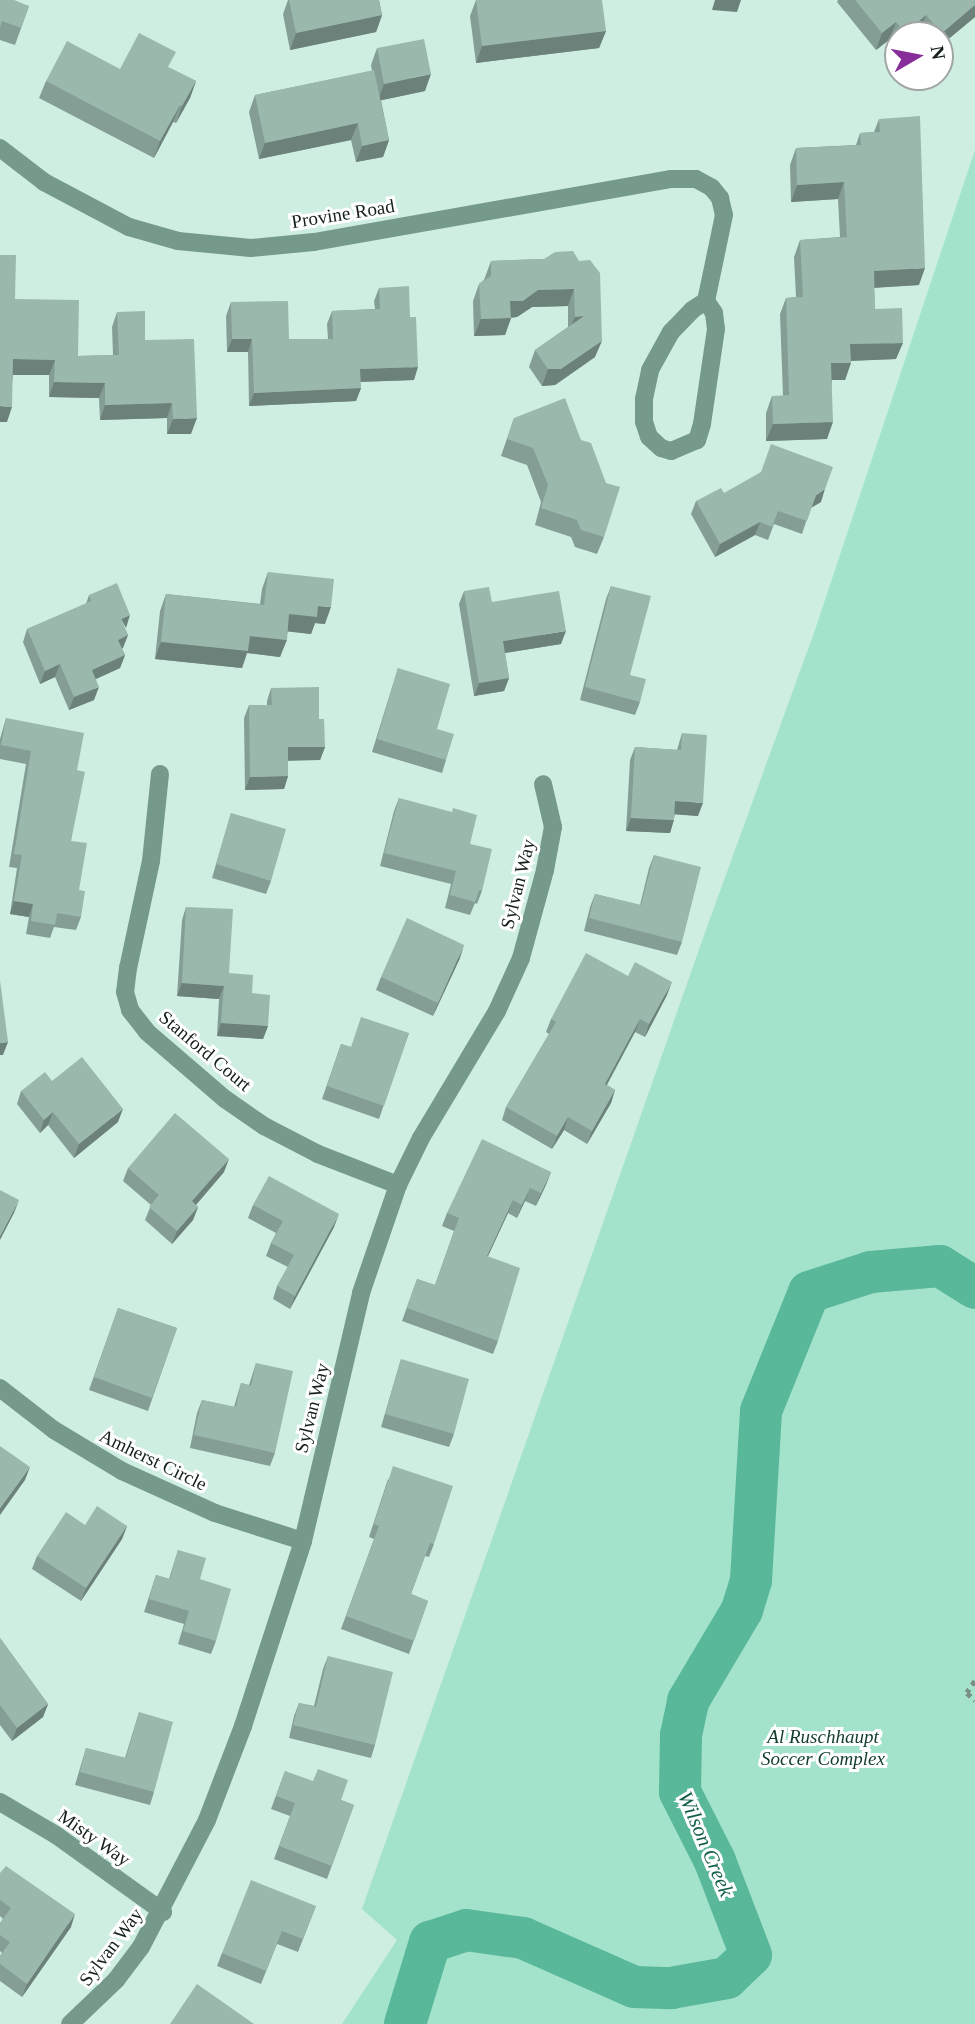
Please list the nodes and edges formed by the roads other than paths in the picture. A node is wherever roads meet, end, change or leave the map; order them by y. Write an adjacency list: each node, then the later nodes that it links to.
1 (0, 148): 2 (street, Provine Road)
2 (706, 301): 2 (street)
3 (160, 774): 5 (street, Stanford Court)
4 (543, 784): 5 (street, Sylvan Way)
5 (398, 1185): 7 (street, Sylvan Way)
6 (0, 1388): 7 (street, Amherst Circle)
7 (303, 1541): 9 (street, Sylvan Way)
8 (0, 1802): 9 (street, Misty Way)
9 (163, 1912): 10 (street, Sylvan Way)
10 (70, 2024)

